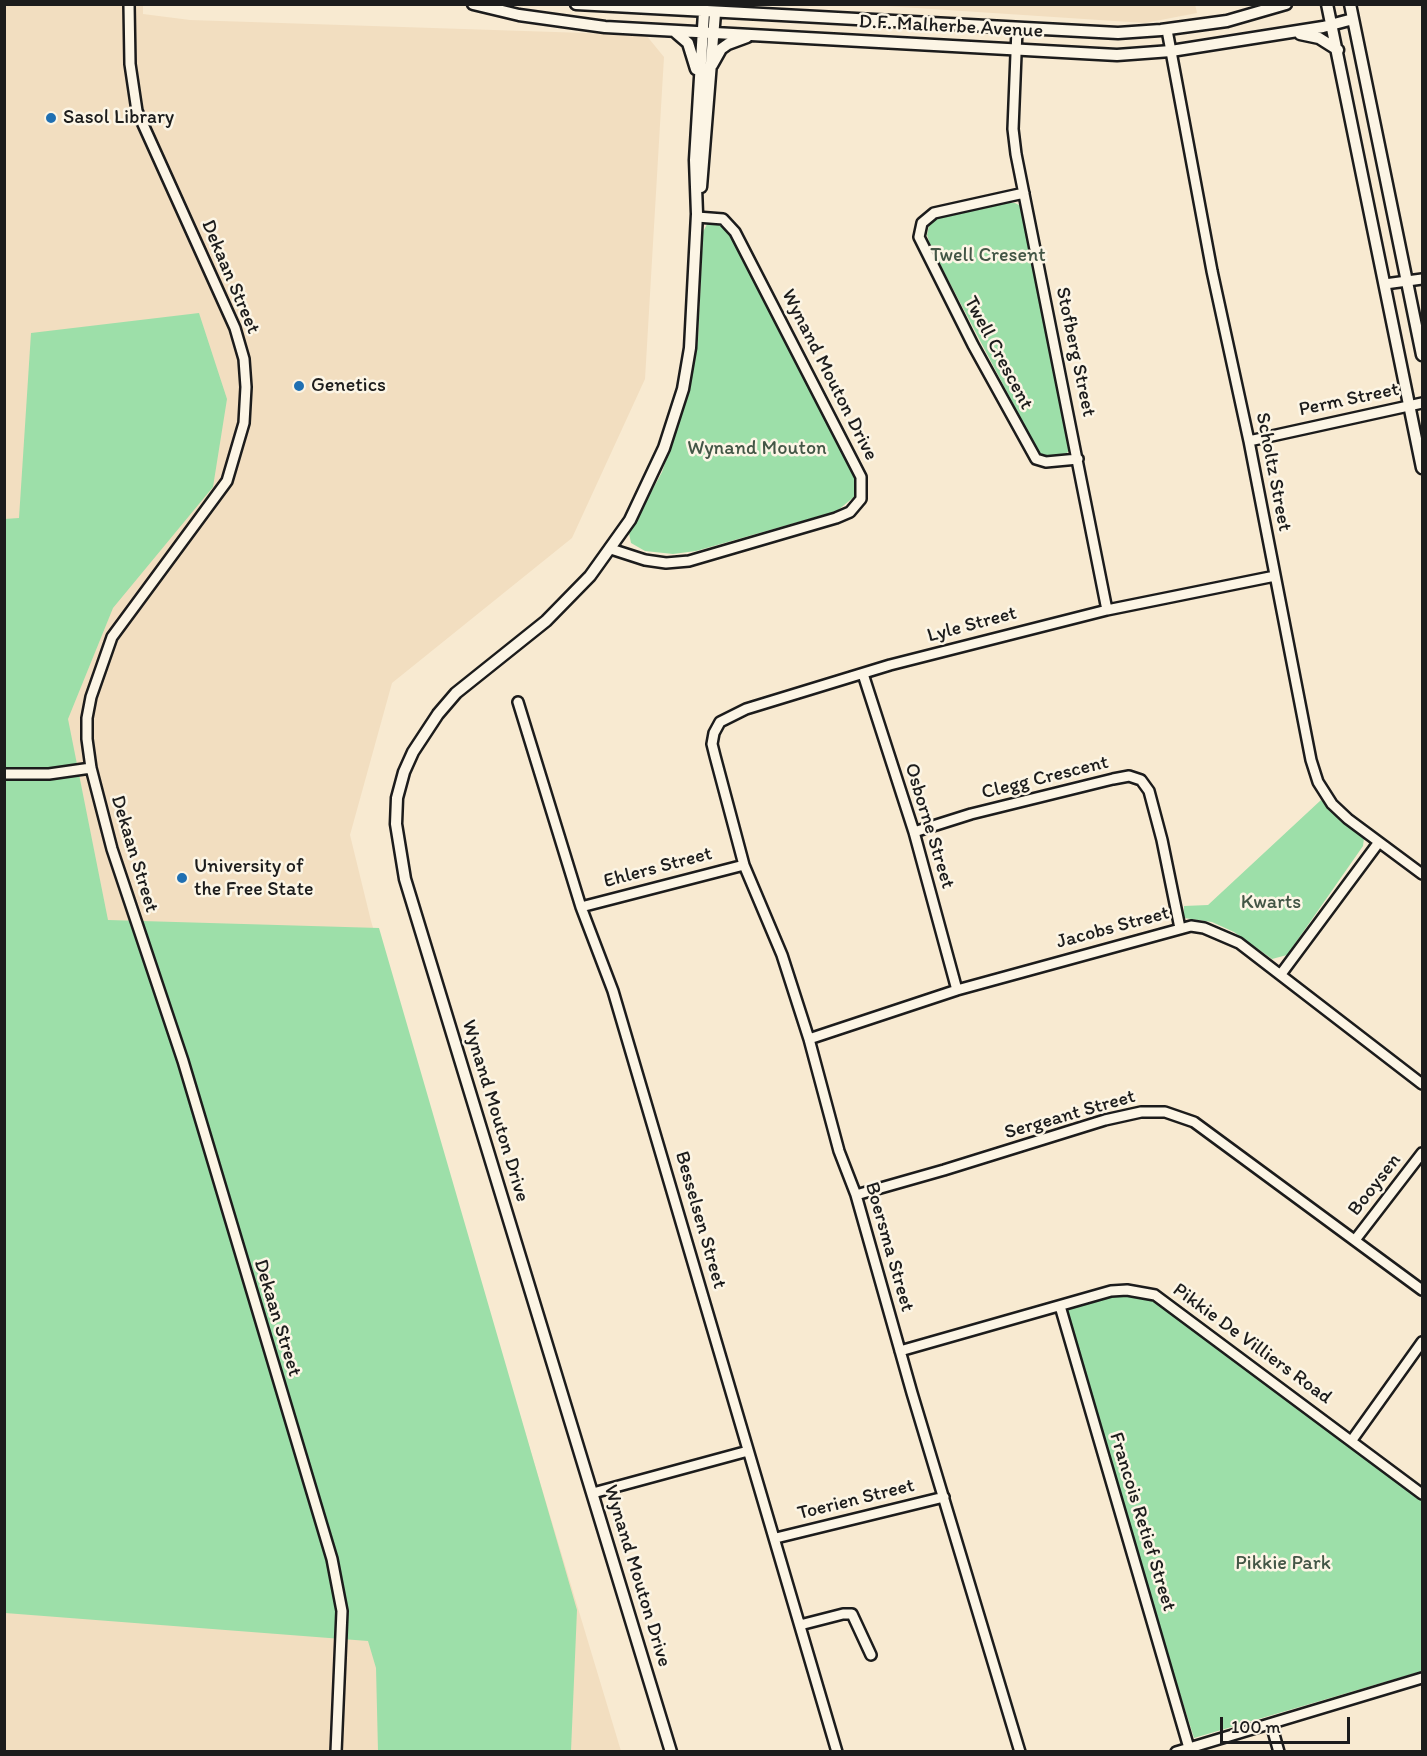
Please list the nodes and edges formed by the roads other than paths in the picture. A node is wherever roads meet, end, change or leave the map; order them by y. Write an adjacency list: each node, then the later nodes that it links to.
1 (473, 4): 12 (street, D.F. Malherbe Avenue)
2 (576, 4): 7 (street, D.F. Malherbe Avenue)
3 (1286, 4): 11 (street, D.F. Malherbe Avenue)
4 (1327, 4): 9 (street)
5 (1350, 4): 8 (street)
6 (129, 6): 38 (street, Dekaan Street)
7 (710, 9): 10 (street, D.F. Malherbe Avenue); 13 (street, Wynand Mouton Drive)
8 (1353, 20): 9 (street, D.F. Malherbe Avenue); 24 (street)
9 (1332, 26): 14 (street, D.F. Malherbe Avenue); 17 (street)
10 (1017, 28): 11 (street, D.F. Malherbe Avenue); 16 (street, Stofberg Street)
11 (1167, 30): 18 (street, Scholtz Street)
12 (674, 31): 13 (street, D.F. Malherbe Avenue); 20 (street)
13 (708, 32): 15 (street, D.F. Malherbe Avenue); 19 (street, Wynand Mouton Drive); 20 (street, Wynand Mouton Drive)
14 (1290, 32): 17 (street); 18 (street, D.F. Malherbe Avenue)
15 (759, 35): 16 (street, D.F. Malherbe Avenue); 19 (street)
16 (1017, 49): 18 (street, D.F. Malherbe Avenue); 21 (street, Stofberg Street)
17 (1338, 50): 25 (street)
18 (1171, 51): 29 (street, Scholtz Street)
19 (710, 70): 22 (street, Wynand Mouton Drive)
20 (699, 84): 22 (street, Wynand Mouton Drive)
21 (1024, 193): 30 (street, Stofberg Street); 30 (street, Twell Crescent)
22 (697, 215): 32 (street, Wynand Mouton Drive); 32 (street, Wynand Mouton Drive)
23 (1422, 279): 24 (street)
24 (1408, 282): 25 (street); 26 (street)
25 (1385, 284): 28 (street)
26 (1422, 355)
27 (1422, 403): 28 (street, Perm Street)
28 (1409, 405): 29 (street, Perm Street); 31 (street)
29 (1249, 441): 33 (street, Scholtz Street)
30 (1078, 459): 34 (street, Stofberg Street)
31 (1422, 468)
32 (611, 549): 59 (street, Wynand Mouton Drive)
33 (1275, 576): 34 (street, Lyle Street); 41 (street, Scholtz Street)
34 (1107, 610): 35 (street, Lyle Street)
35 (863, 674): 37 (street, Lyle Street); 40 (street, Osborne Street)
36 (518, 702): 44 (street, Besselsen Street)
37 (715, 756): 42 (street, Boersma Street)
38 (91, 768): 39 (street); 68 (street, Dekaan Street)
39 (4, 774)
40 (914, 832): 45 (street, Clegg Crescent); 47 (street, Osborne Street)
41 (1378, 842): 43 (street, Scholtz Street); 46 (street)
42 (744, 865): 44 (street, Ehlers Street); 48 (street, Boersma Street)
43 (1422, 874)
44 (581, 907): 58 (street, Besselsen Street)
45 (1180, 928): 46 (street, Jacobs Street); 47 (street, Jacobs Street)
46 (1281, 974): 49 (street, Jacobs Street)
47 (957, 990): 48 (street, Jacobs Street)
48 (809, 1039): 51 (street, Boersma Street)
49 (1422, 1084)
50 (1422, 1153): 52 (street, Booysen)
51 (856, 1195): 52 (street, Sergeant Street); 56 (street, Boersma Street)
52 (1355, 1240): 53 (street, Sergeant Street)
53 (1422, 1290)
54 (1060, 1306): 56 (street, Pikkie De Villiers Road); 57 (street, Pikkie De Villiers Road); 67 (street, Francois Retief Street)
55 (1422, 1342): 57 (street)
56 (900, 1351): 61 (street, Boersma Street)
57 (1352, 1440): 60 (street, Pikkie De Villiers Road)
58 (748, 1451): 59 (street); 62 (street, Besselsen Street)
59 (593, 1493): 69 (street, Wynand Mouton Drive)
60 (1422, 1494)
61 (944, 1497): 62 (street, Toerien Street); 71 (street, Boersma Street)
62 (776, 1538): 63 (street, Besselsen Street)
63 (800, 1625): 64 (street); 70 (street, Besselsen Street)
64 (871, 1655)
65 (1422, 1678): 66 (street)
66 (1271, 1724): 67 (street); 73 (street)
67 (1189, 1748): 72 (street)
68 (336, 1752)
69 (671, 1752)
70 (837, 1752)
71 (1020, 1752)
72 (1176, 1752)
73 (1279, 1752)

